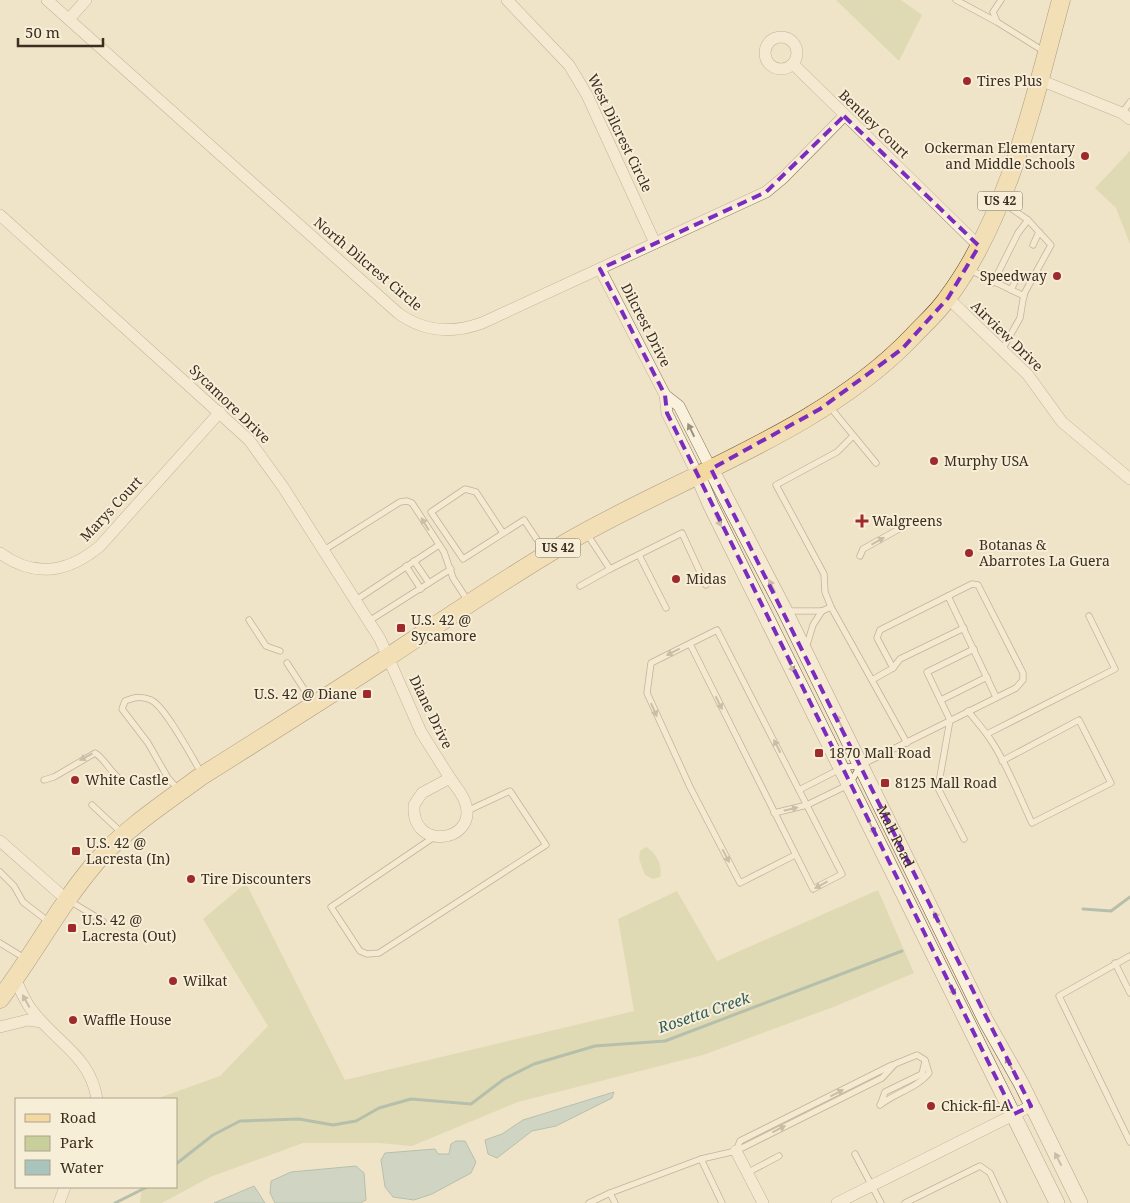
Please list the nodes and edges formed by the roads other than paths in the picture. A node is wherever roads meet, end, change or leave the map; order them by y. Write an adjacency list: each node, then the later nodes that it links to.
1 (47, 0): 7 (street, North Dilcrest Circle)
2 (86, 0): 7 (street)
3 (507, 0): 19 (street, West Dilcrest Circle)
4 (956, 0): 8 (lane)
5 (1000, 0): 8 (lane)
6 (1061, 0): 9 (main road, US 42)
7 (69, 19): 23 (street, North Dilcrest Circle)
8 (997, 22): 9 (lane)
9 (1047, 54): 11 (main road, US 42)
10 (793, 64): 13 (street, Bentley Court)
11 (1040, 80): 14 (street); 15 (main road, US 42)
12 (1130, 102): 14 (lane)
13 (844, 116): 19 (street, North Dilcrest Circle); 21 (street, Bentley Court)
14 (1126, 116)
15 (1000, 200): 17 (lane); 21 (main road, US 42)
16 (0, 215): 31 (street, Sycamore Drive)
17 (1028, 220): 18 (lane); 25 (lane)
18 (1039, 232): 20 (lane); 27 (lane)
19 (655, 243): 23 (street, North Dilcrest Circle)
20 (1033, 245)
21 (979, 246): 22 (main road, US 42)
22 (966, 268): 25 (lane); 28 (main road, US 42)
23 (600, 269): 34 (street, Dilcrest Drive)
24 (1018, 275): 26 (lane)
25 (993, 282): 26 (lane)
26 (1011, 290): 27 (lane)
27 (1024, 296): 29 (lane)
28 (948, 298): 29 (street, Airview Drive); 30 (main road, US 42)
29 (1002, 350): 35 (street, Airview Drive)
30 (828, 404): 32 (lane); 34 (main road, US 42)
31 (220, 412): 40 (street, Sycamore Drive); 41 (street, Marys Court)
32 (853, 436): 33 (lane); 56 (lane)
33 (876, 463)
34 (705, 472): 38 (main road, US 42); 58 (main road, Mall Road, one-way to 34); 82 (main road, Mall Road, one-way to 82)
35 (1130, 480)
36 (899, 529): 44 (lane, one-way to 36)
37 (503, 533): 37 (lane); 42 (lane)
38 (586, 533): 42 (main road, US 42); 47 (lane)
39 (439, 545): 40 (lane, one-way to 40); 45 (lane); 48 (lane)
40 (324, 550): 54 (street, Sycamore Drive)
41 (0, 553)
42 (547, 555): 55 (main road, US 42)
43 (639, 555): 47 (lane); 50 (lane); 57 (lane)
44 (860, 556)
45 (414, 561): 46 (lane); 49 (lane)
46 (406, 566): 52 (lane); 54 (lane)
47 (610, 569): 51 (lane)
48 (451, 570): 49 (lane); 55 (lane)
49 (429, 584): 52 (lane)
50 (706, 585)
51 (580, 586)
52 (420, 589): 62 (lane)
53 (948, 596): 63 (lane); 70 (lane); 73 (lane)
54 (356, 600): 62 (street, Sycamore Drive)
55 (470, 603): 68 (main road, US 42)
56 (831, 607): 59 (lane); 72 (lane)
57 (666, 608)
58 (785, 611): 59 (lane); 67 (main road, Mall Road)
59 (822, 611): 67 (lane)
60 (1089, 616): 78 (lane)
61 (249, 620): 66 (lane)
62 (369, 621): 68 (street, Sycamore Drive)
63 (964, 628): 65 (lane); 70 (lane)
64 (690, 644): 88 (lane, one-way to 64); 93 (lane, one-way to 93); 98 (lane, one-way to 98)
65 (974, 649): 71 (lane); 74 (lane)
66 (280, 651)
67 (805, 652): 81 (main road, Mall Road, one-way to 67)
68 (387, 657): 75 (main road, US 42); 84 (street, Diane Drive)
69 (287, 663): 75 (lane)
70 (893, 668): 72 (lane)
71 (987, 677): 73 (lane); 74 (lane)
72 (872, 680): 79 (lane)
73 (996, 697): 76 (lane)
74 (941, 700): 77 (lane)
75 (314, 705): 83 (main road, US 42)
76 (968, 711): 77 (lane); 78 (lane)
77 (950, 720): 79 (lane); 96 (lane)
78 (987, 734): 80 (lane)
79 (907, 743): 81 (lane)
80 (1002, 761): 80 (lane)
81 (861, 765): 82 (lane); 87 (lane); 115 (main road, Mall Road, one-way to 81)
82 (842, 768): 87 (main road, Mall Road); 88 (lane)
83 (203, 776): 89 (main road, US 42); 89 (lane)
84 (450, 778): 92 (street, Diane Drive); 95 (street)
85 (44, 780): 86 (lane, one-way to 85)
86 (121, 780)
87 (850, 784): 91 (lane); 116 (main road, Mall Road, one-way to 116)
88 (799, 790): 91 (lane)
89 (181, 791): 94 (main road, US 42)
90 (92, 804): 94 (lane)
91 (807, 805): 93 (lane, one-way to 91); 98 (lane, one-way to 98)
92 (467, 811): 95 (street); 95 (lane)
93 (774, 813): 98 (lane)
94 (124, 836): 100 (main road, US 42)
95 (435, 837)
96 (964, 838)
97 (1, 844): 100 (street)
98 (795, 855)
99 (0, 872): 102 (lane)
100 (67, 900): 101 (lane); 102 (main road, US 42)
101 (103, 921)
102 (51, 923): 105 (main road, US 42)
103 (0, 943): 105 (lane)
104 (1130, 956): 106 (lane)
105 (26, 960): 107 (main road, US 42)
106 (1115, 963): 108 (lane); 117 (lane)
107 (14, 978): 109 (main road, US 42); 111 (street, one-way to 107)
108 (1130, 993)
109 (0, 998): 110 (main road, US 42)
110 (0, 1003)
111 (42, 1022): 112 (street); 113 (street)
112 (0, 1027)
113 (97, 1098)
114 (880, 1105): 118 (lane, one-way to 114)
115 (1031, 1106): 116 (street); 136 (main road, Mall Road, one-way to 115)
116 (1014, 1114): 123 (street); 135 (main road, Mall Road)
117 (1130, 1142)
118 (736, 1151): 121 (lane); 122 (street)
119 (855, 1154): 123 (lane)
120 (779, 1156): 122 (lane)
121 (701, 1159): 125 (lane); 129 (lane)
122 (747, 1173): 130 (street)
123 (872, 1185): 131 (street); 132 (lane)
124 (66, 1188): 126 (street)
125 (610, 1193): 127 (lane); 128 (lane)
126 (59, 1203)
127 (589, 1203)
128 (616, 1203)
129 (722, 1203)
130 (763, 1203)
131 (836, 1203)
132 (881, 1203)
133 (905, 1203): 134 (lane)
134 (1004, 1203)
135 (1057, 1203)
136 (1080, 1203)

